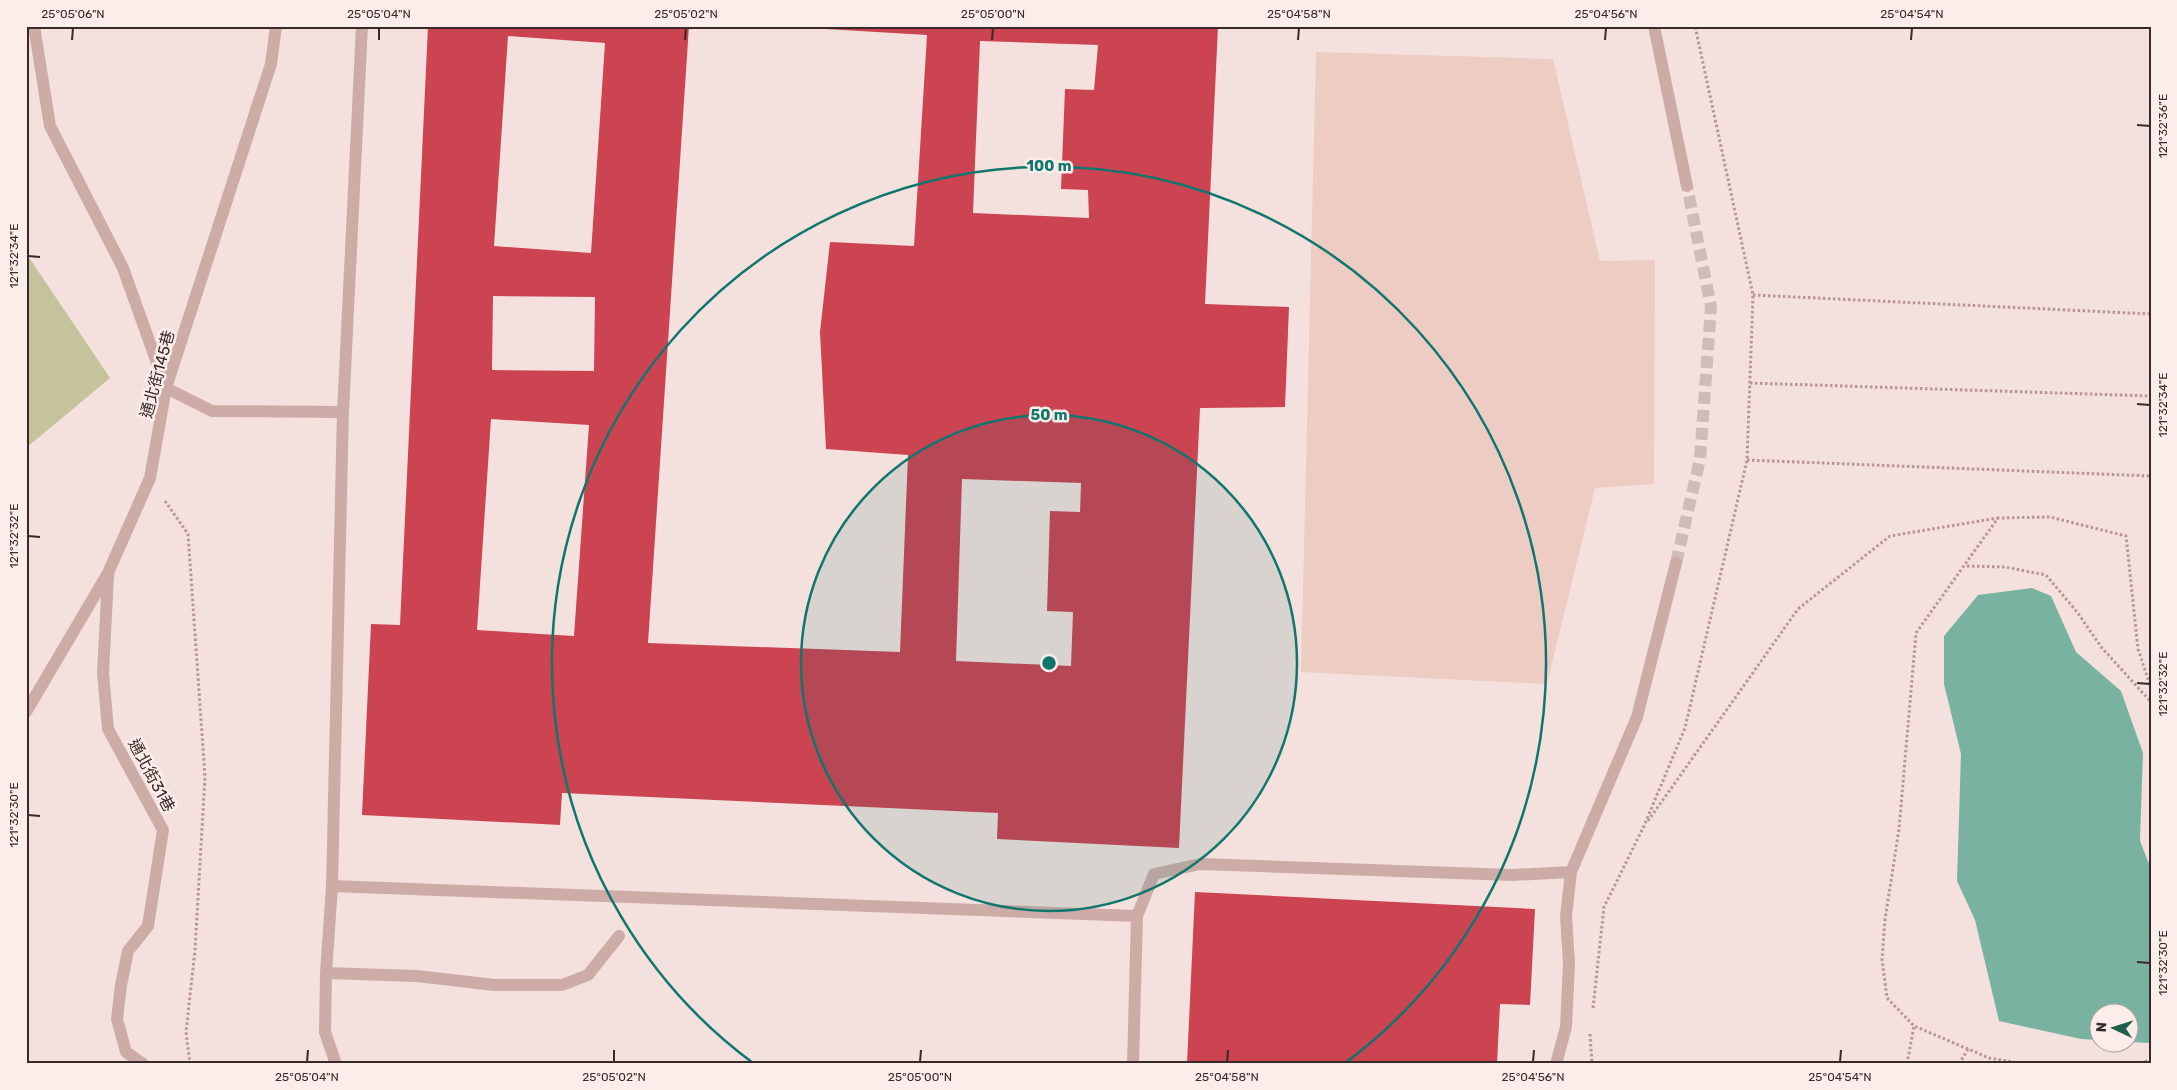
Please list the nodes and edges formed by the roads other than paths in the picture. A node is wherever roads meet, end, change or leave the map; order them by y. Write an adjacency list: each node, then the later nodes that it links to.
1 (34, 26): 6 (street)
2 (276, 26): 6 (street, 通北街145巷)
3 (362, 26): 7 (street)
4 (1654, 26): 5 (street)
5 (1687, 186)
6 (166, 388): 7 (street); 9 (street, 通北街145巷)
7 (344, 412): 12 (street)
8 (1676, 563): 11 (street)
9 (108, 573): 10 (street, 通北街145巷); 16 (street, 通北街31巷)
10 (26, 712)
11 (1572, 872): 13 (street); 19 (street)
12 (332, 886): 13 (street); 15 (street)
13 (1138, 916): 18 (street)
14 (619, 936): 15 (street)
15 (326, 973): 17 (street)
16 (143, 1064)
17 (336, 1064)
18 (1133, 1064)
19 (1556, 1064)

